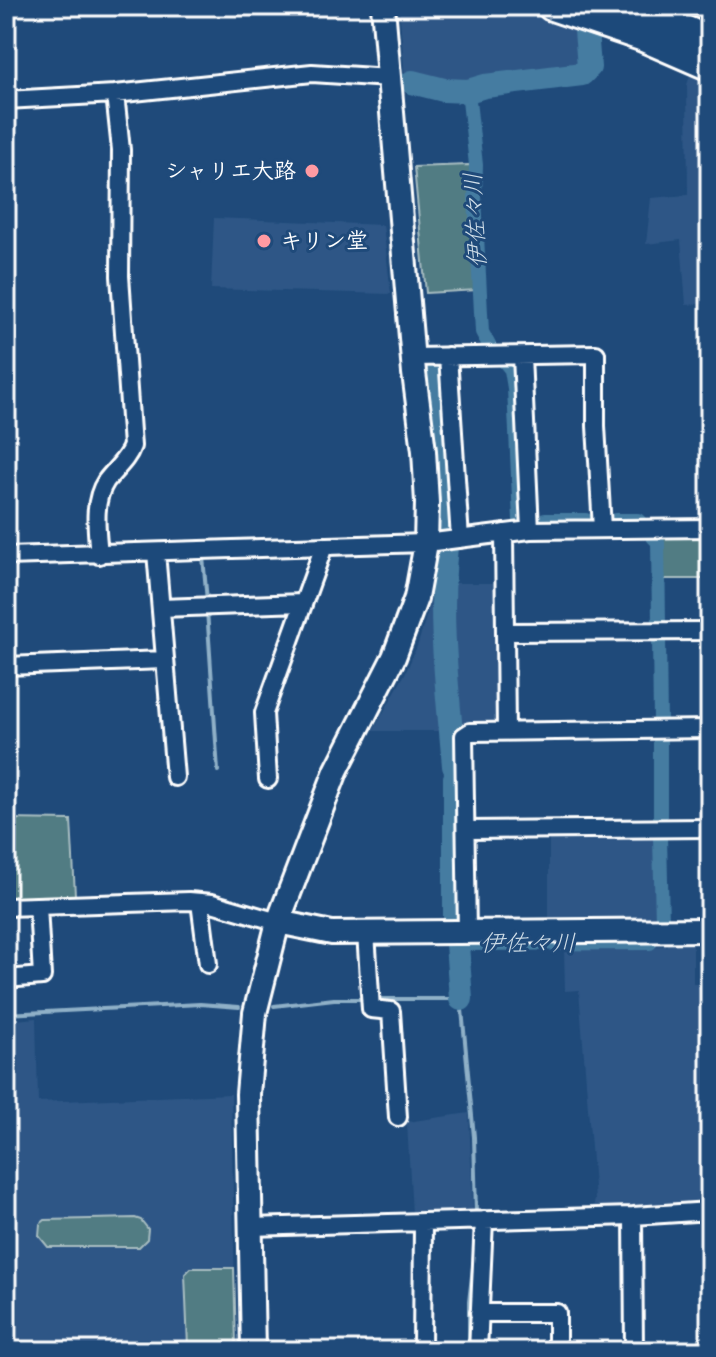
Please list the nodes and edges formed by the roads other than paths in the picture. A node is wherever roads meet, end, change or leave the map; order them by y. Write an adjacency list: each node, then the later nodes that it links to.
1 (383, 6): 6 (street)
2 (629, 6): 4 (highway)
3 (574, 13): 5 (highway)
4 (710, 41)
5 (710, 66)
6 (389, 78): 7 (street); 11 (street)
7 (115, 94): 8 (street); 20 (street)
8 (6, 100)
9 (448, 356): 10 (street); 11 (street); 16 (street)
10 (522, 356): 13 (street); 14 (street)
11 (414, 357): 17 (street)
12 (710, 528): 13 (street)
13 (602, 529): 14 (street)
14 (530, 530): 15 (street)
15 (504, 533): 16 (street); 25 (street)
16 (460, 539): 17 (street)
17 (426, 543): 18 (street); 37 (street)
18 (324, 546): 19 (street); 22 (street)
19 (156, 552): 20 (street); 23 (street)
20 (99, 555): 21 (street)
21 (6, 556)
22 (303, 603): 23 (street); 31 (street)
23 (161, 608): 26 (street)
24 (710, 631): 25 (street)
25 (505, 632): 29 (street)
26 (164, 660): 27 (street); 30 (street)
27 (6, 666)
28 (710, 729): 29 (street)
29 (506, 731): 33 (street)
30 (175, 777)
31 (268, 779)
32 (710, 828): 33 (street)
33 (468, 830): 40 (street)
34 (200, 902): 35 (street); 37 (street); 41 (street)
35 (38, 906): 36 (street); 42 (street)
36 (6, 907)
37 (278, 922): 39 (street); 48 (street)
38 (710, 930): 40 (street)
39 (366, 933): 40 (street); 43 (street)
40 (467, 933)
41 (208, 964)
42 (6, 979)
43 (398, 1117)
44 (709, 1211): 45 (street); 49 (street)
45 (633, 1216): 46 (street); 55 (street)
46 (484, 1220): 47 (street); 50 (street)
47 (423, 1222): 48 (street); 52 (street)
48 (250, 1227): 51 (street)
49 (710, 1231)
50 (479, 1313): 53 (street); 54 (street)
51 (253, 1351)
52 (422, 1351)
53 (478, 1351)
54 (557, 1351)
55 (634, 1351)

